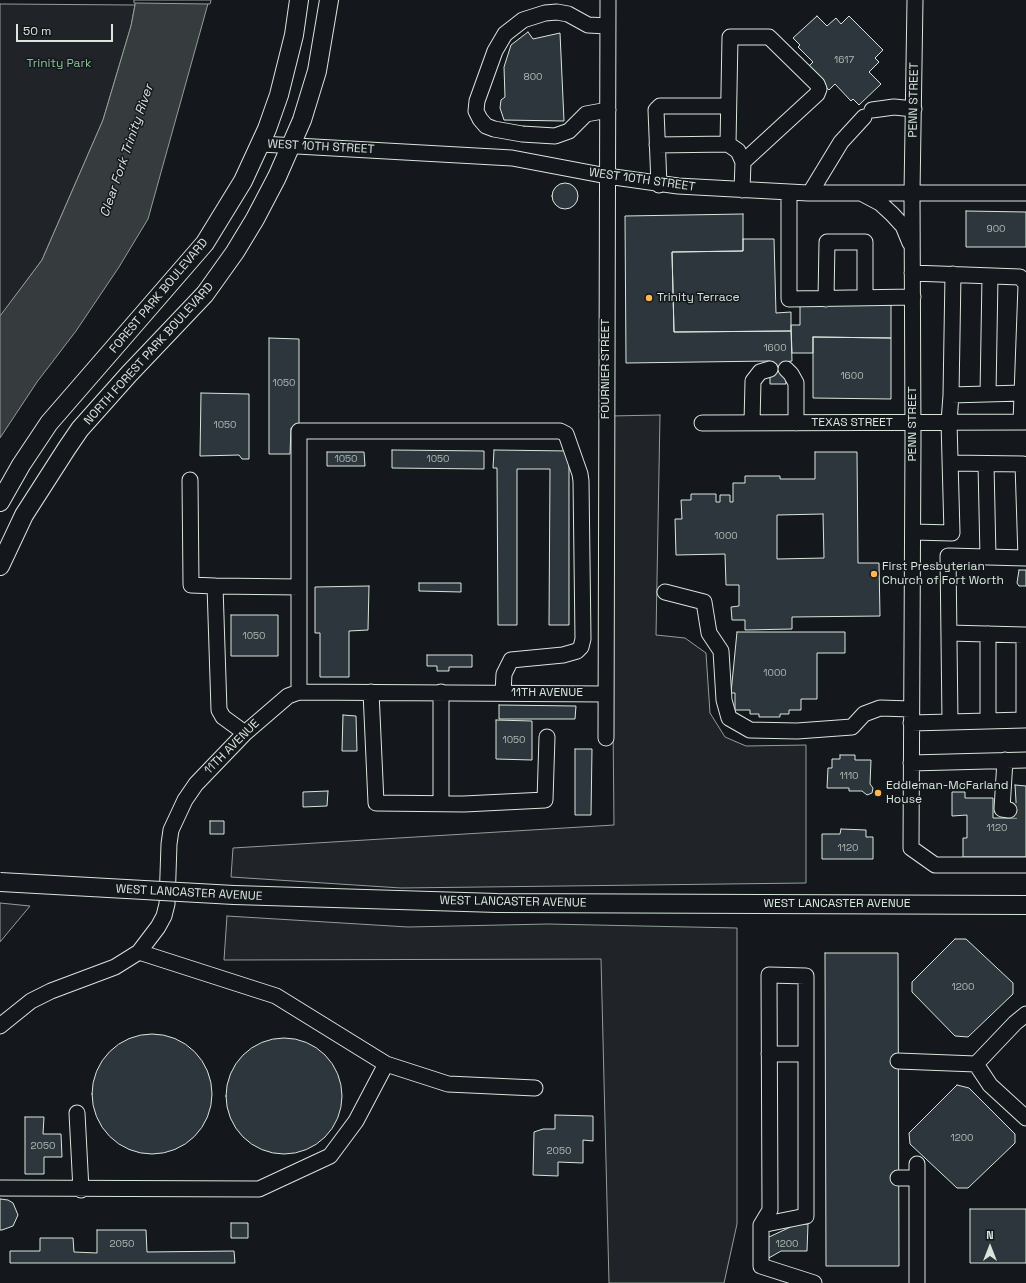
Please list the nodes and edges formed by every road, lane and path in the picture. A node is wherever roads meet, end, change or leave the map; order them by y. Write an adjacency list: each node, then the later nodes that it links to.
1 (299, 0): 9 (main road, FOREST PARK BOULEVARD)
2 (329, 0): 12 (main road, NORTH FOREST PARK BOULEVARD)
3 (608, 0): 5 (street, FOURNIER STREET)
4 (915, 0): 7 (street, PENN STREET)
5 (608, 26): 8 (street, FOURNIER STREET); 8 (street)
6 (728, 106): 10 (street); 11 (street); 13 (street)
7 (914, 109): 19 (street); 20 (street, PENN STREET)
8 (608, 110): 14 (street, FOURNIER STREET)
9 (261, 144): 12 (street, WEST 10TH STREET); 44 (main road, FOREST PARK BOULEVARD)
10 (728, 144): 11 (street); 13 (street)
11 (657, 145): 15 (street)
12 (291, 146): 14 (street, WEST 10TH STREET); 50 (main road, NORTH FOREST PARK BOULEVARD)
13 (743, 162): 16 (street)
14 (607, 176): 15 (street, WEST 10TH STREET); 61 (street, FOURNIER STREET)
15 (659, 184): 16 (street, WEST 10TH STREET)
16 (742, 190): 17 (street, WEST 10TH STREET)
17 (789, 192): 19 (street, WEST 10TH STREET); 29 (street)
18 (861, 192): 19 (street, WEST 10TH STREET); 20 (street, WEST 10TH STREET); 22 (street)
19 (810, 193)
20 (912, 193): 21 (street, WEST 10TH STREET); 22 (street, PENN STREET)
21 (1026, 193)
22 (912, 248): 23 (street, PENN STREET)
23 (912, 273): 24 (street); 27 (street, PENN STREET)
24 (953, 274): 25 (street); 34 (street)
25 (990, 276): 26 (street); 32 (street)
26 (1026, 284): 33 (street)
27 (912, 297): 28 (street); 35 (street, PENN STREET)
28 (865, 298): 29 (street); 29 (street)
29 (826, 299)
30 (770, 369): 39 (street)
31 (786, 369): 40 (street)
32 (988, 394): 33 (street); 34 (street)
33 (1022, 394): 37 (street)
34 (951, 395): 36 (street)
35 (913, 422): 36 (street, TEXAS STREET); 40 (street, TEXAS STREET); 45 (street, PENN STREET)
36 (949, 422): 37 (street, TEXAS STREET); 41 (street)
37 (1023, 422)
38 (702, 423): 39 (street, TEXAS STREET)
39 (752, 423): 40 (street, TEXAS STREET)
40 (796, 423)
41 (950, 463): 42 (street); 46 (street)
42 (986, 464): 48 (street); 49 (street)
43 (190, 480): 51 (street)
44 (0, 502)
45 (912, 532): 46 (street); 62 (street, PENN STREET)
46 (947, 532): 47 (street)
47 (948, 556): 48 (street); 54 (street)
48 (988, 557): 49 (street)
49 (1025, 558)
50 (0, 566)
51 (215, 586): 52 (street); 65 (street)
52 (299, 587): 57 (street); 60 (street)
53 (665, 592): 62 (street)
54 (949, 633): 55 (street); 64 (street)
55 (988, 634): 56 (street); 63 (street)
56 (1025, 635): 63 (street)
57 (299, 692): 58 (street, 11TH AVENUE); 65 (street, 11TH AVENUE)
58 (371, 692): 59 (street, 11TH AVENUE); 71 (street)
59 (441, 692): 60 (street, 11TH AVENUE); 71 (street)
60 (503, 693): 61 (street, 11TH AVENUE)
61 (605, 694): 67 (street, FOURNIER STREET)
62 (911, 716): 64 (street); 70 (street, PENN STREET)
63 (988, 721): 64 (street)
64 (950, 722)
65 (245, 733): 76 (street, 11TH AVENUE)
66 (547, 736): 71 (street)
67 (606, 738)
68 (1005, 760): 69 (street); 70 (street); 72 (street)
69 (1026, 760)
70 (911, 763): 73 (street, PENN STREET)
71 (441, 803)
72 (1010, 810)
73 (1026, 865)
74 (0, 882): 75 (main road, WEST LANCASTER AVENUE, bridge)
75 (1026, 905)
76 (139, 952): 78 (street, 11TH AVENUE); 82 (street)
77 (1026, 1014): 83 (street)
78 (0, 1026)
79 (770, 1054): 80 (street); 80 (street); 90 (street)
80 (806, 1054): 90 (street)
81 (898, 1061): 83 (street)
82 (386, 1064): 84 (street); 89 (street)
83 (976, 1064): 86 (street)
84 (535, 1088)
85 (77, 1113): 89 (street)
86 (1026, 1118)
87 (898, 1178): 92 (street)
88 (0, 1188): 89 (street)
89 (81, 1190)
90 (761, 1225): 91 (street)
91 (810, 1282)
92 (917, 1283)

